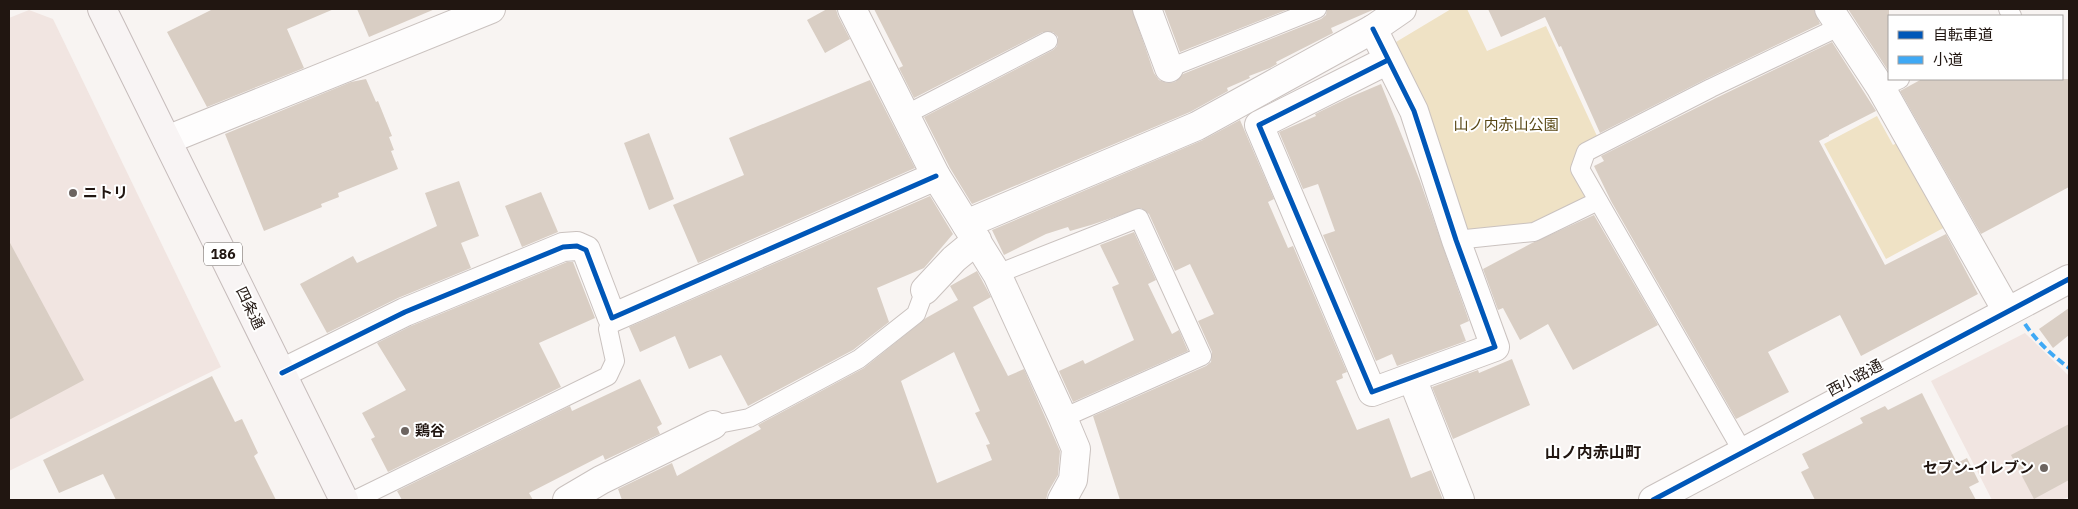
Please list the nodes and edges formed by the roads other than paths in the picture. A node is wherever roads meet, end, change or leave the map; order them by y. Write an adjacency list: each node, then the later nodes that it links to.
1 (102, 9): 13 (main road, 四条通 / 186)
2 (491, 9): 13 (street)
3 (852, 9): 12 (street)
4 (1147, 9): 10 (street)
5 (1318, 9): 10 (lane)
6 (1402, 9): 9 (street)
7 (1835, 17): 11 (street); 15 (lane)
8 (1048, 41): 12 (lane)
9 (1381, 47): 16 (street); 17 (street); 24 (street)
10 (1169, 68)
11 (1890, 84): 21 (street)
12 (905, 115): 14 (street)
13 (166, 140): 23 (main road, 四条通 / 186)
14 (936, 176): 16 (street); 22 (street)
15 (1598, 201): 17 (lane); 27 (lane)
16 (972, 232): 18 (street); 20 (street)
17 (1456, 240): 24 (street)
18 (997, 274): 25 (street); 25 (lane)
19 (2069, 279): 21 (street, 西小路通)
20 (924, 290): 26 (lane)
21 (2007, 311): 27 (street, 西小路通)
22 (612, 318): 23 (street); 30 (lane)
23 (282, 373): 29 (main road, 四条通 / 186)
24 (1412, 378): 33 (street)
25 (1063, 418): 32 (street)
26 (713, 425): 28 (street)
27 (1743, 452): 34 (street, 西小路通)
28 (605, 490): 31 (street)
29 (344, 500)
30 (354, 500)
31 (567, 500)
32 (1062, 500)
33 (1460, 500)
34 (1653, 500)

